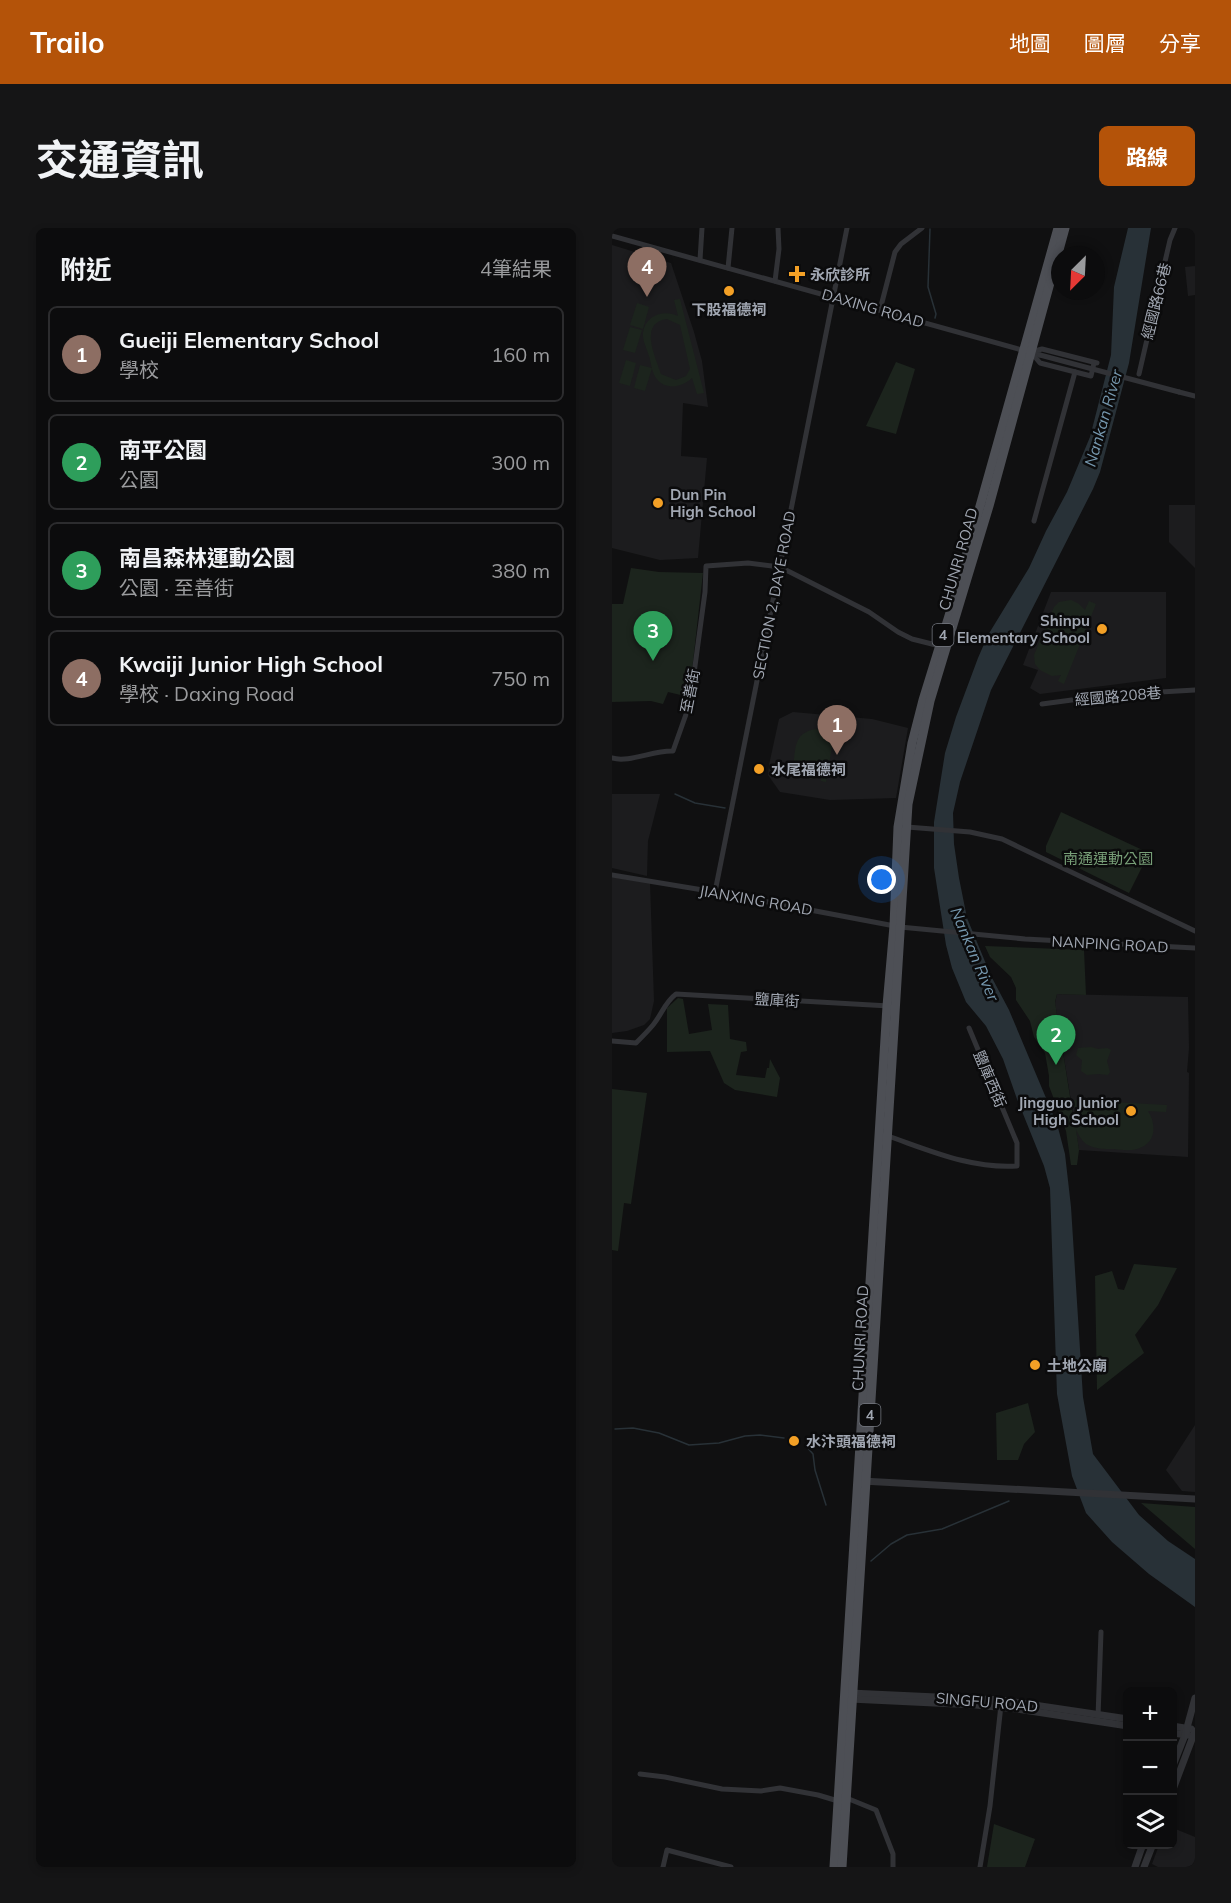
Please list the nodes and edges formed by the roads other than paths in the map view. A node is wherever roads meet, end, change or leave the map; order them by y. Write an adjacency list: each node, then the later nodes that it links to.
1 (702, 228): 10 (street)
2 (732, 228): 11 (street)
3 (778, 228): 12 (street)
4 (847, 228): 13 (street, SECTION 2, DAYE ROAD)
5 (922, 228): 14 (street)
6 (1058, 228): 15 (main road, CHUNRI ROAD / 4)
7 (1065, 228): 15 (main road, CHUNRI ROAD / 4)
8 (1175, 228): 17 (street, 經國路66巷)
9 (612, 236): 10 (street, DAXING ROAD)
10 (700, 260): 11 (street, DAXING ROAD)
11 (728, 268): 12 (street, DAXING ROAD)
12 (774, 281): 13 (street, DAXING ROAD)
13 (834, 297): 14 (street, DAXING ROAD); 20 (street, SECTION 2, DAYE ROAD)
14 (880, 310): 15 (street, DAXING ROAD)
15 (1031, 352): 16 (street); 16 (street); 18 (street, bridge); 21 (main road, CHUNRI ROAD / 4)
16 (1076, 372): 19 (street)
17 (1138, 374)
18 (1195, 396)
19 (1034, 521)
20 (780, 567): 21 (street); 24 (street, 至善街); 27 (street, SECTION 2, DAYE ROAD)
21 (943, 647): 25 (main road, CHUNRI ROAD / 4)
22 (1195, 690): 23 (street, 經國路208巷)
23 (1042, 704)
24 (612, 758)
25 (902, 827): 28 (main road, CHUNRI ROAD / 4); 29 (street)
26 (612, 875): 27 (street, JIANXING ROAD)
27 (714, 892): 28 (street, JIANXING ROAD)
28 (901, 927): 30 (street, JIANXING ROAD); 32 (main road, CHUNRI ROAD / 4)
29 (1195, 932)
30 (1025, 939): 31 (street, NANPING ROAD)
31 (1195, 948)
32 (891, 1006): 34 (street, 鹽庫街); 35 (main road, CHUNRI ROAD / 4)
33 (969, 1028): 35 (street, 鹽庫西街)
34 (612, 1041)
35 (884, 1135): 36 (main road, CHUNRI ROAD / 4)
36 (863, 1482): 37 (street); 39 (main road, CHUNRI ROAD / 4)
37 (1195, 1499)
38 (1101, 1632): 42 (street)
39 (849, 1696): 41 (street, SINGFU ROAD); 52 (main road, CHUNRI ROAD / 4)
40 (1195, 1698): 46 (street)
41 (1001, 1704): 42 (street, SINGFU ROAD); 61 (street)
42 (1097, 1718): 43 (street, SINGFU ROAD); 44 (street, SINGFU ROAD)
43 (1123, 1719)
44 (1123, 1725)
45 (1177, 1728): 46 (street)
46 (1186, 1732): 47 (street); 48 (street); 49 (street)
47 (1177, 1733)
48 (1195, 1734): 51 (street)
49 (1177, 1757)
50 (640, 1774): 52 (street)
51 (1177, 1781)
52 (842, 1799): 58 (main road, 4); 59 (main road, 4); 60 (street)
53 (1142, 1849): 62 (street)
54 (1151, 1849): 63 (street)
55 (715, 1865): 56 (street); 57 (street)
56 (663, 1867)
57 (730, 1867)
58 (834, 1867)
59 (842, 1867)
60 (893, 1867)
61 (980, 1867)
62 (1135, 1867)
63 (1144, 1867)

